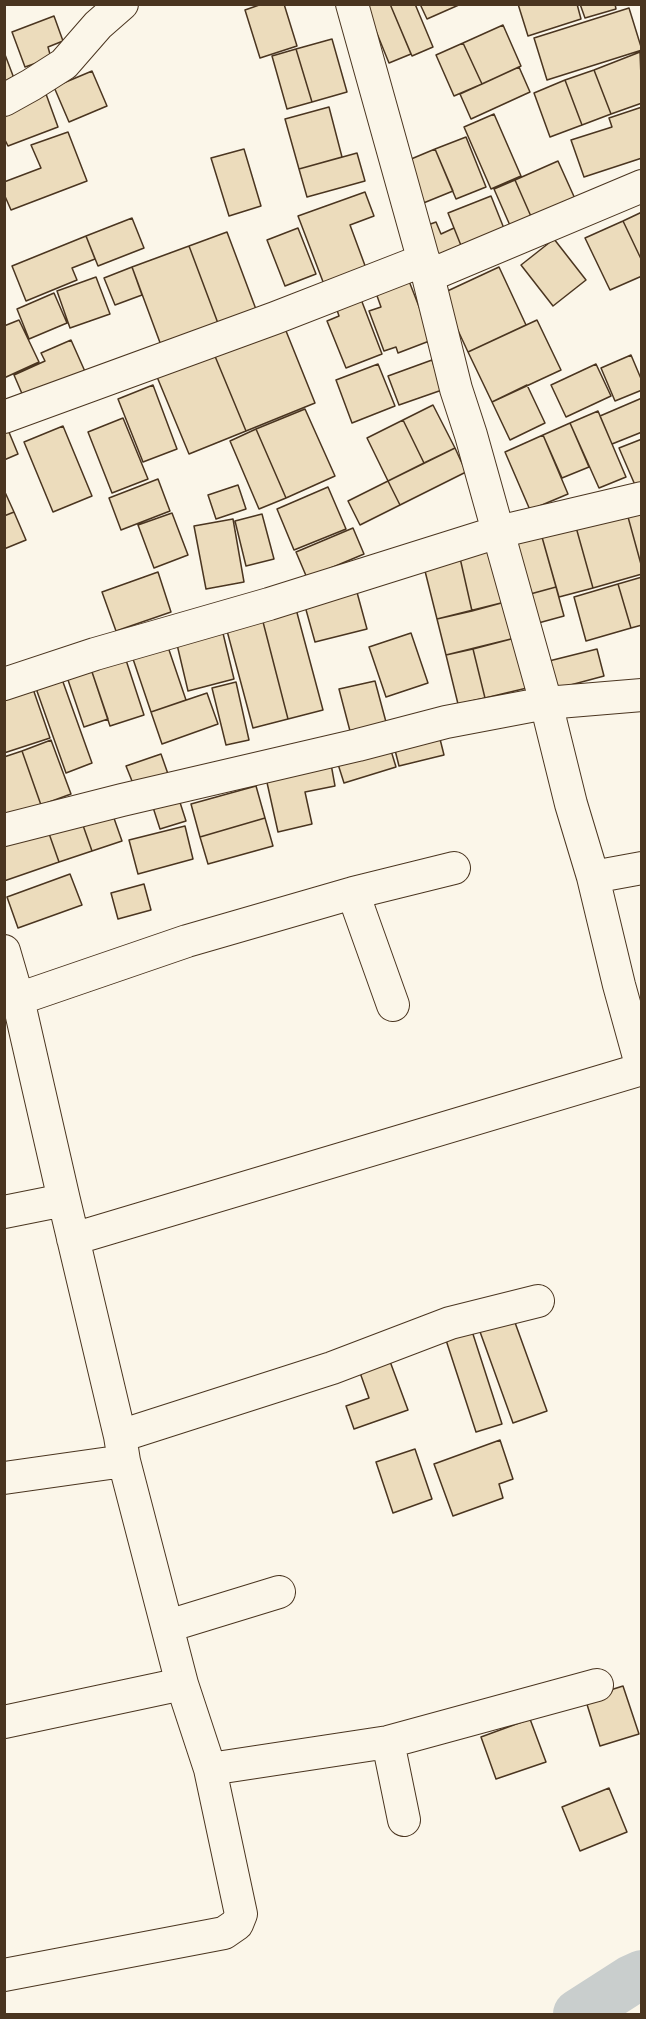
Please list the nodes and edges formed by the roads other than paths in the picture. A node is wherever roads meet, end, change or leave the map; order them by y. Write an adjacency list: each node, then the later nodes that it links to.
1 (122, 4): 3 (street)
2 (352, 4): 5 (street)
3 (4, 100)
4 (642, 186): 5 (street)
5 (426, 268): 6 (street); 8 (street)
6 (4, 417)
7 (642, 498): 8 (street)
8 (498, 532): 9 (street); 11 (street)
9 (4, 684)
10 (642, 695): 11 (street)
11 (546, 703): 12 (street); 15 (street)
12 (4, 830)
13 (454, 868): 16 (street)
14 (642, 868): 15 (street)
15 (593, 877): 20 (street)
16 (353, 893): 18 (street); 19 (street)
17 (4, 951): 18 (street)
18 (18, 999): 21 (street)
19 (393, 1005)
20 (642, 1068): 23 (street)
21 (64, 1200): 22 (street); 23 (street)
22 (4, 1212)
23 (73, 1239): 25 (street)
24 (537, 1301): 25 (street)
25 (122, 1449): 26 (street); 28 (street)
26 (4, 1478)
27 (279, 1592): 28 (street)
28 (168, 1626): 29 (street)
29 (182, 1684): 31 (street); 33 (street)
30 (597, 1685): 32 (street)
31 (4, 1722)
32 (388, 1742): 33 (street); 34 (street)
33 (210, 1769): 35 (street)
34 (404, 1820)
35 (4, 1975)

